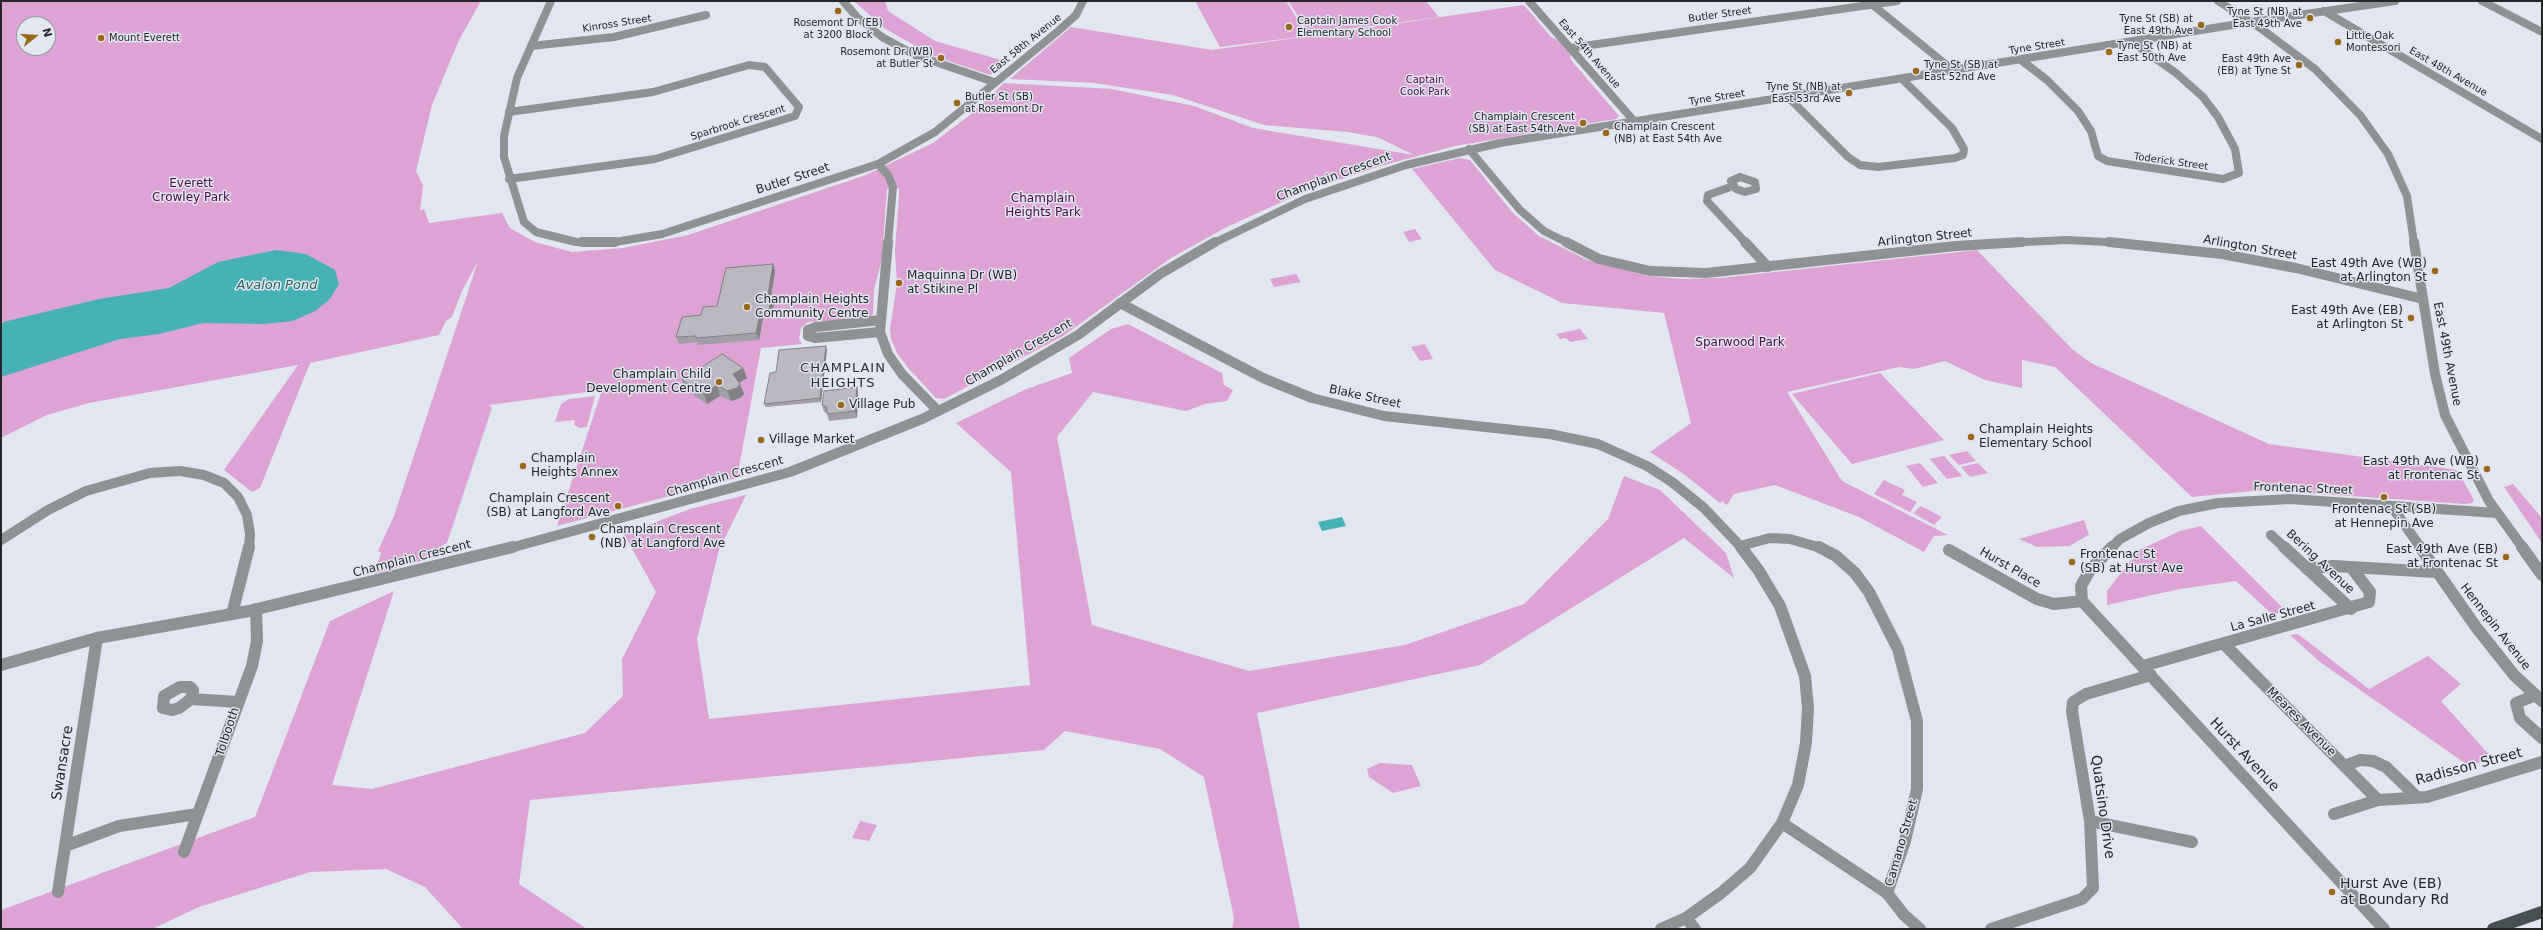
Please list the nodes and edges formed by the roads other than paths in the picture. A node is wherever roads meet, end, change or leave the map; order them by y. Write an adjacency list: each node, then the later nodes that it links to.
1 (551, 1): 15 (street, Butler Street)
2 (843, 1): 20 (street)
3 (1083, 1): 20 (street, East 58th Avenue)
4 (1529, 1): 16 (street, East 54th Avenue)
5 (1897, 1): 9 (street, Butler Street)
6 (2218, 1): 12 (street, East 49th Avenue)
7 (2395, 1): 10 (street, Tyne Street)
8 (2482, 1): 13 (street)
9 (1869, 3): 16 (street, Butler Street); 18 (street)
10 (2324, 11): 12 (street, Tyne Street); 24 (street, East 48th Avenue)
11 (706, 15): 15 (street, Kinross Street)
12 (2251, 22): 14 (street, Tyne Street); 30 (street, East 49th Avenue)
13 (2542, 32)
14 (2132, 42): 17 (street, Tyne Street); 17 (street, Toderick Street)
15 (530, 46): 22 (street, Butler Street)
16 (1570, 48): 23 (street, East 54th Avenue)
17 (2021, 60): 18 (street, Tyne Street)
18 (1954, 71): 19 (street, Tyne Street)
19 (1902, 79): 21 (street, Tyne Street); 21 (street)
20 (994, 82): 26 (street, Butler Street)
21 (1788, 97): 23 (street, Tyne Street)
22 (509, 112): 27 (street, Butler Street); 27 (street, Sparbrook Crescent)
23 (1634, 121): 25 (street, Champlain Crescent)
24 (2542, 139)
25 (1469, 149): 29 (street, Arlington Street); 31 (street, Champlain Crescent)
26 (878, 164): 27 (street, Butler Street); 32 (street)
27 (509, 179)
28 (1733, 186): 29 (street)
29 (1768, 267): 30 (street, Arlington Street)
30 (2423, 299): 36 (street, East 49th Avenue)
31 (1120, 302): 34 (street, Champlain Crescent); 39 (street, Blake Street)
32 (881, 320): 33 (street); 33 (street)
33 (880, 332): 34 (street)
34 (938, 411): 46 (street, Champlain Crescent)
35 (2392, 507): 36 (street, Frontenac Street); 43 (street, Hennepin Avenue); 45 (street, Frontenac Street)
36 (2497, 513): 44 (street, East 49th Avenue)
37 (2271, 535): 42 (street, Bering Avenue)
38 (1, 540): 48 (street)
39 (1740, 546): 64 (street, Blake Street); 69 (street, Camano Street)
40 (1949, 550): 45 (street, Hurst Place)
41 (2351, 567): 42 (street); 43 (street); 47 (street, La Salle Street)
42 (2307, 569): 47 (street, Bering Avenue)
43 (2435, 572): 53 (street, Hennepin Avenue)
44 (2542, 575)
45 (2082, 601): 52 (street, Hurst Avenue)
46 (256, 609): 48 (street, Champlain Crescent); 55 (street, Tolbooth)
47 (2351, 609): 50 (street, La Salle Street)
48 (232, 614): 49 (street, Champlain Crescent)
49 (97, 638): 51 (street, Champlain Crescent); 66 (street, Swansacre)
50 (2224, 644): 52 (street, La Salle Street); 58 (street, Meares Avenue)
51 (1, 665)
52 (2147, 671): 63 (street, Quatsino Drive); 76 (street, Hurst Avenue)
53 (2539, 698): 56 (street)
54 (191, 699): 55 (street)
55 (238, 702): 61 (street, Tolbooth)
56 (2542, 738)
57 (2542, 762): 59 (street, Radisson Street)
58 (2344, 766): 59 (street); 60 (street, Meares Avenue)
59 (2417, 797): 60 (street, Radisson Street)
60 (2378, 800): 62 (street, Radisson Street)
61 (197, 814): 66 (street); 67 (street, Tolbooth)
62 (2334, 814)
63 (2090, 821): 65 (street); 75 (street, Quatsino Drive)
64 (1782, 823): 69 (street); 71 (street, Blake Street)
65 (2192, 842)
66 (65, 846): 68 (street, Swansacre)
67 (184, 852)
68 (58, 892)
69 (1887, 893): 74 (street)
70 (2542, 912): 77 (main road)
71 (1686, 918): 72 (street, Blake Street); 73 (street)
72 (1661, 929)
73 (1695, 929)
74 (1920, 929)
75 (1991, 929)
76 (2384, 929)
77 (2493, 929)

